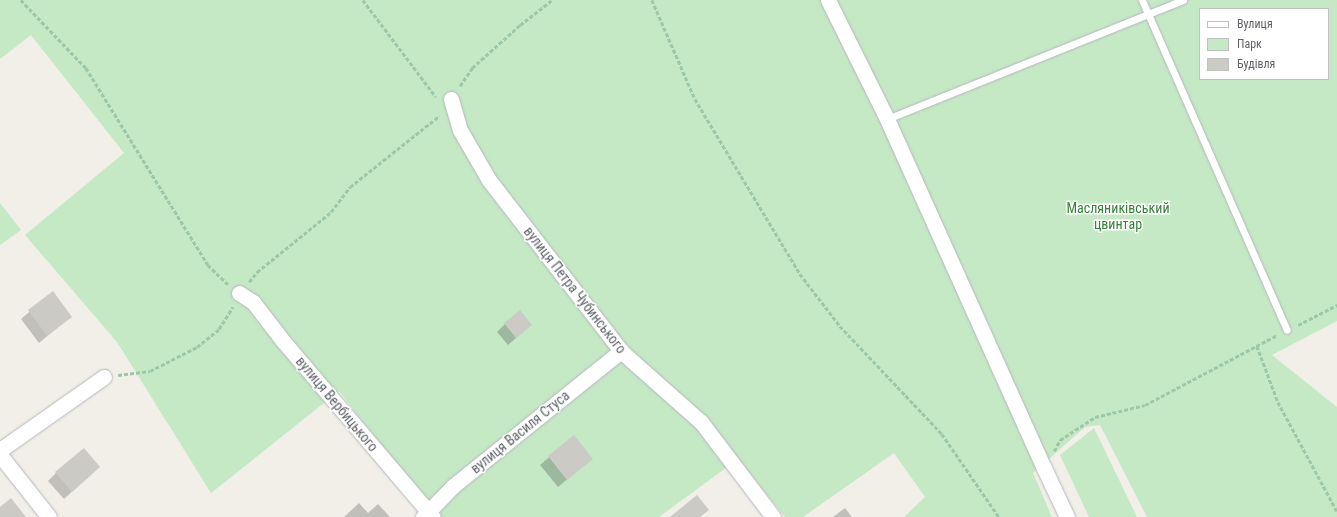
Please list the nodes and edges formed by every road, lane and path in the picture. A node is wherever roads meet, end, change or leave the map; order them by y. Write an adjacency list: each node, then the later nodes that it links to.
1 (21, 0): 11 (path)
2 (363, 0): 9 (path)
3 (552, 0): 9 (path)
4 (652, 0): 24 (path)
5 (828, 0): 10 (street)
6 (1142, 0): 8 (lane)
7 (1183, 0): 8 (lane)
8 (1148, 14): 10 (lane); 13 (lane)
9 (444, 99): 11 (path); 15 (street, вулиця Петра Чубинського)
10 (887, 119): 19 (street)
11 (239, 293): 16 (path); 21 (street, вулиця Вербицького)
12 (1337, 305): 13 (path)
13 (1288, 330): 14 (path)
14 (1257, 346): 19 (path); 20 (path)
15 (621, 351): 21 (street, вулиця Василя Стуса); 23 (street, вулиця Петра Чубинського)
16 (104, 377): 17 (street)
17 (0, 450)
18 (0, 455): 22 (street)
19 (1044, 468): 25 (street)
20 (1337, 511)
21 (428, 515)
22 (49, 517)
23 (773, 517)
24 (999, 517)
25 (1067, 517)

